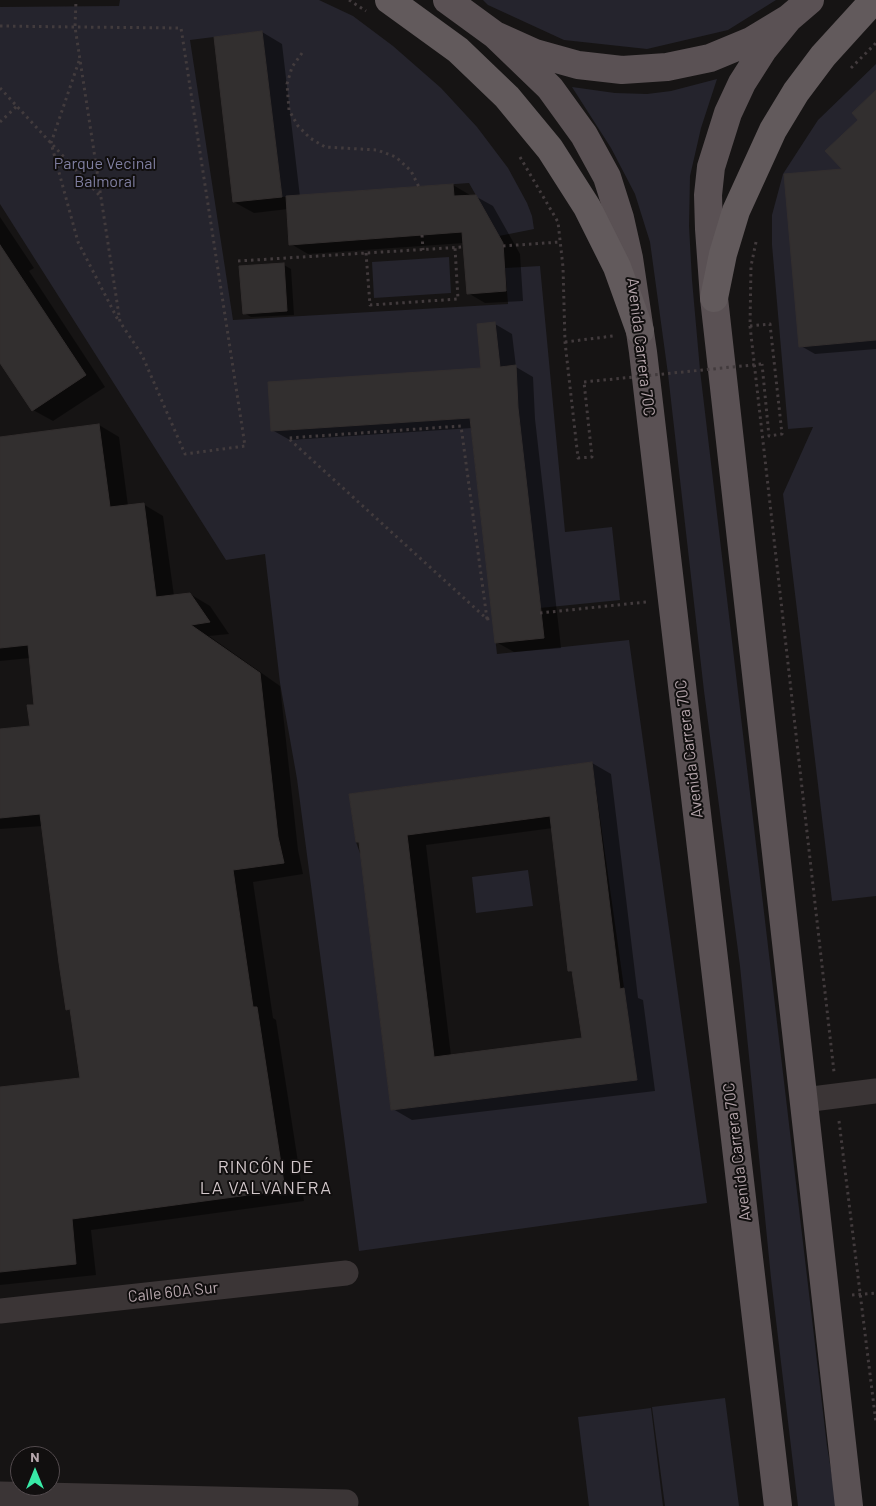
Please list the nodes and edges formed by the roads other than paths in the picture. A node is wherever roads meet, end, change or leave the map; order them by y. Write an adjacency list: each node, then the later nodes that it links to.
1 (447, 0): 6 (main road)
2 (810, 0): 5 (main road)
3 (874, 0): 7 (highway)
4 (381, 8): 8 (highway)
5 (789, 18): 6 (main road); 7 (main road)
6 (495, 35): 8 (main road, Avenida Carrera 70C)
7 (714, 298): 10 (main road)
8 (640, 332): 15 (main road, Avenida Carrera 70C)
9 (876, 1091): 10 (street)
10 (804, 1100): 16 (main road)
11 (346, 1273): 12 (street, Calle 60A Sur)
12 (0, 1311)
13 (0, 1494): 14 (street)
14 (346, 1502)
15 (778, 1506)
16 (849, 1506)

